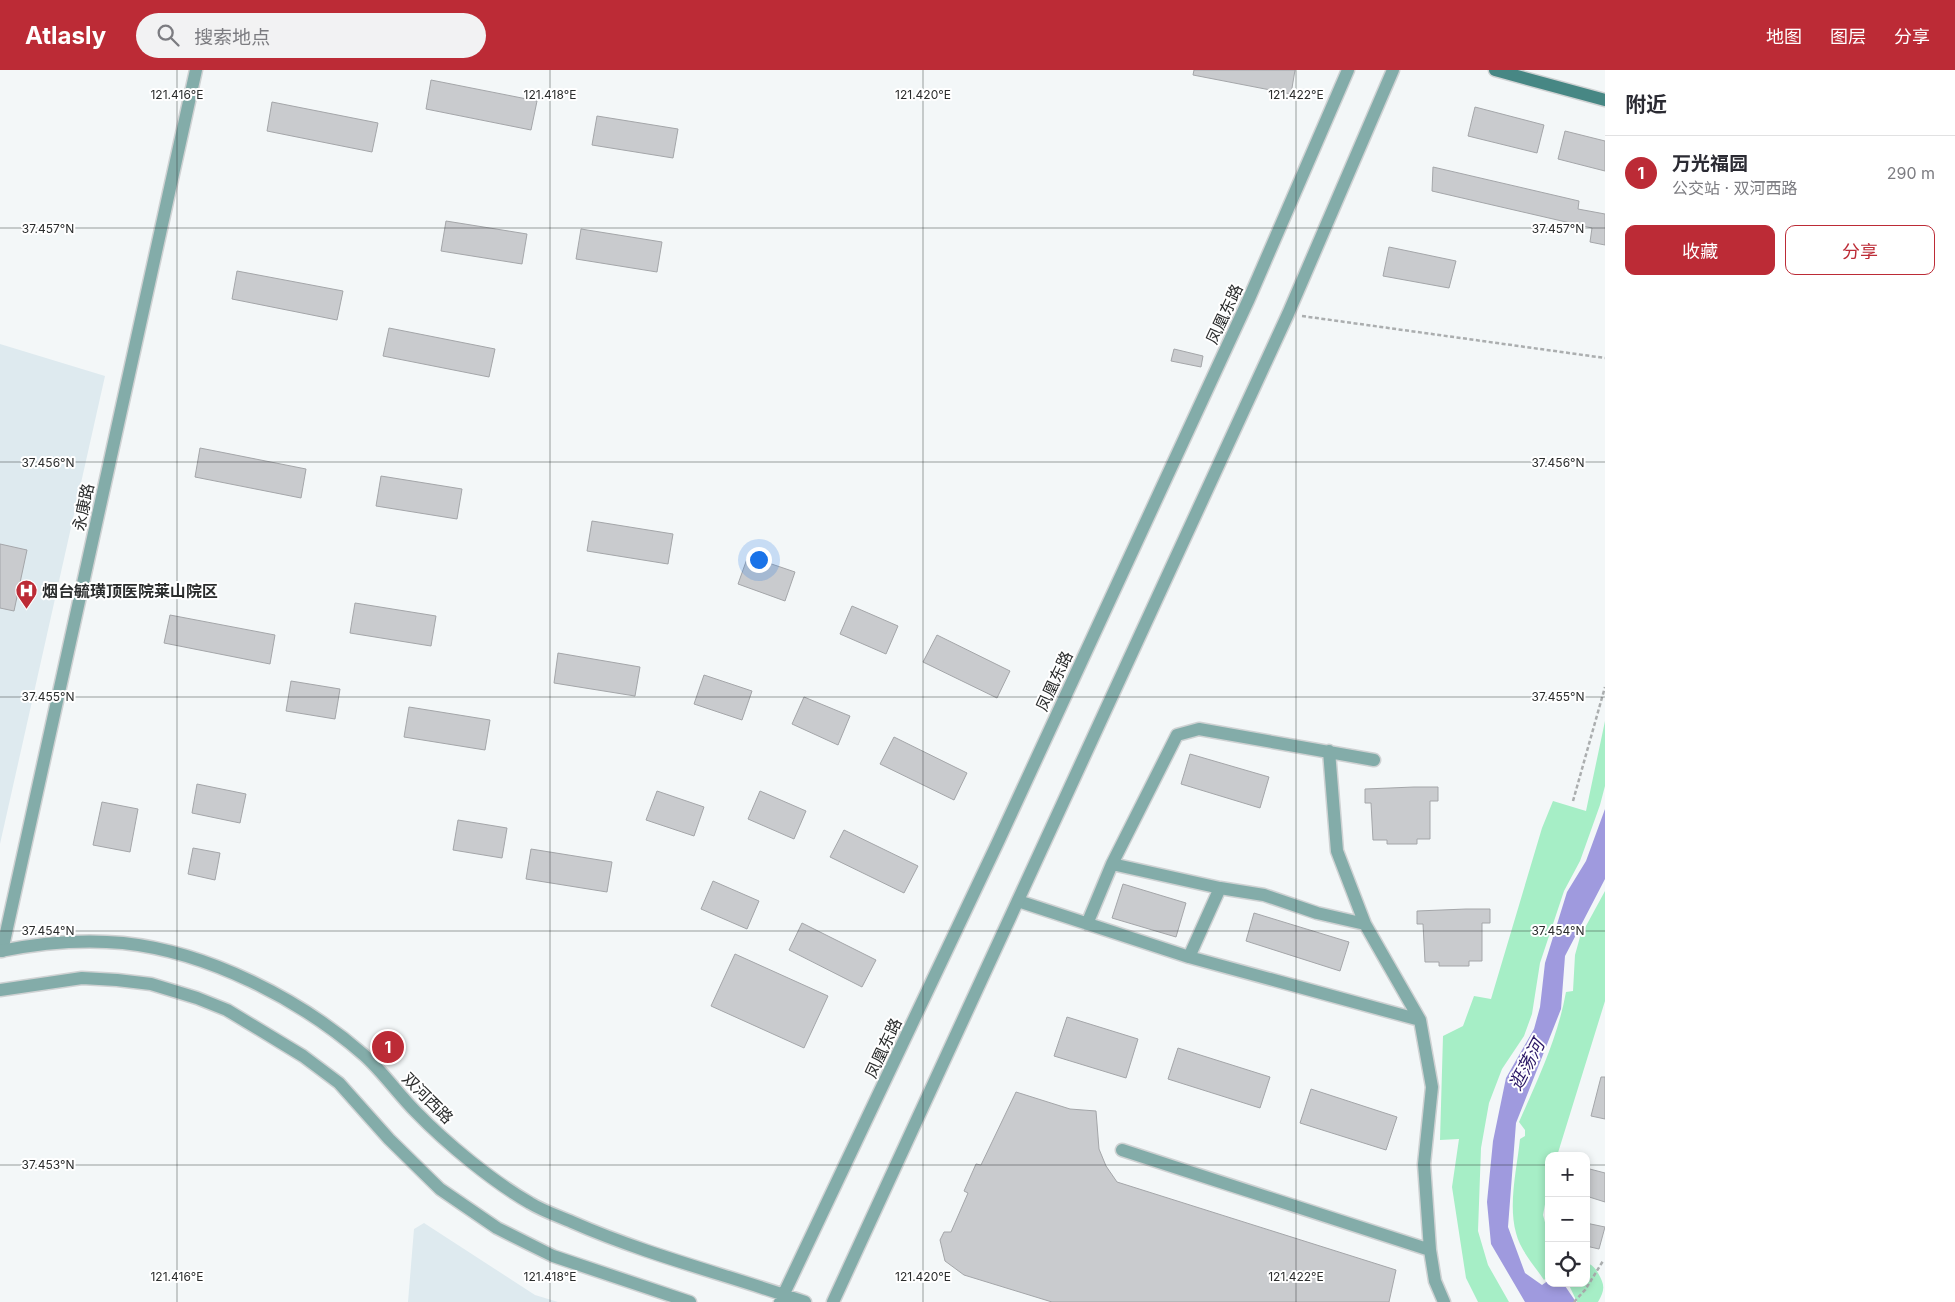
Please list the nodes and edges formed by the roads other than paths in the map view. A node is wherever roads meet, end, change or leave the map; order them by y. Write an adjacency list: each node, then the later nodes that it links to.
1 (196, 70): 13 (street, 永康路)
2 (1348, 70): 19 (street, 凤凰东路)
3 (1393, 70): 10 (street)
4 (1495, 70): 5 (main road)
5 (1605, 100)
6 (1328, 751): 7 (street); 8 (street); 12 (street)
7 (1374, 760)
8 (1112, 864): 9 (street); 11 (street)
9 (1220, 888): 12 (street); 14 (street)
10 (1018, 901): 11 (street); 22 (street)
11 (1087, 924): 14 (street)
12 (1365, 924): 16 (street)
13 (1, 951): 19 (street, 双河西路)
14 (1189, 957): 16 (street)
15 (0, 990): 20 (street)
16 (1420, 1020): 18 (street)
17 (1122, 1150): 18 (street)
18 (1430, 1250): 23 (street)
19 (783, 1299): 21 (street, 双河西路)
20 (690, 1302)
21 (805, 1302)
22 (833, 1302)
23 (1444, 1302)

